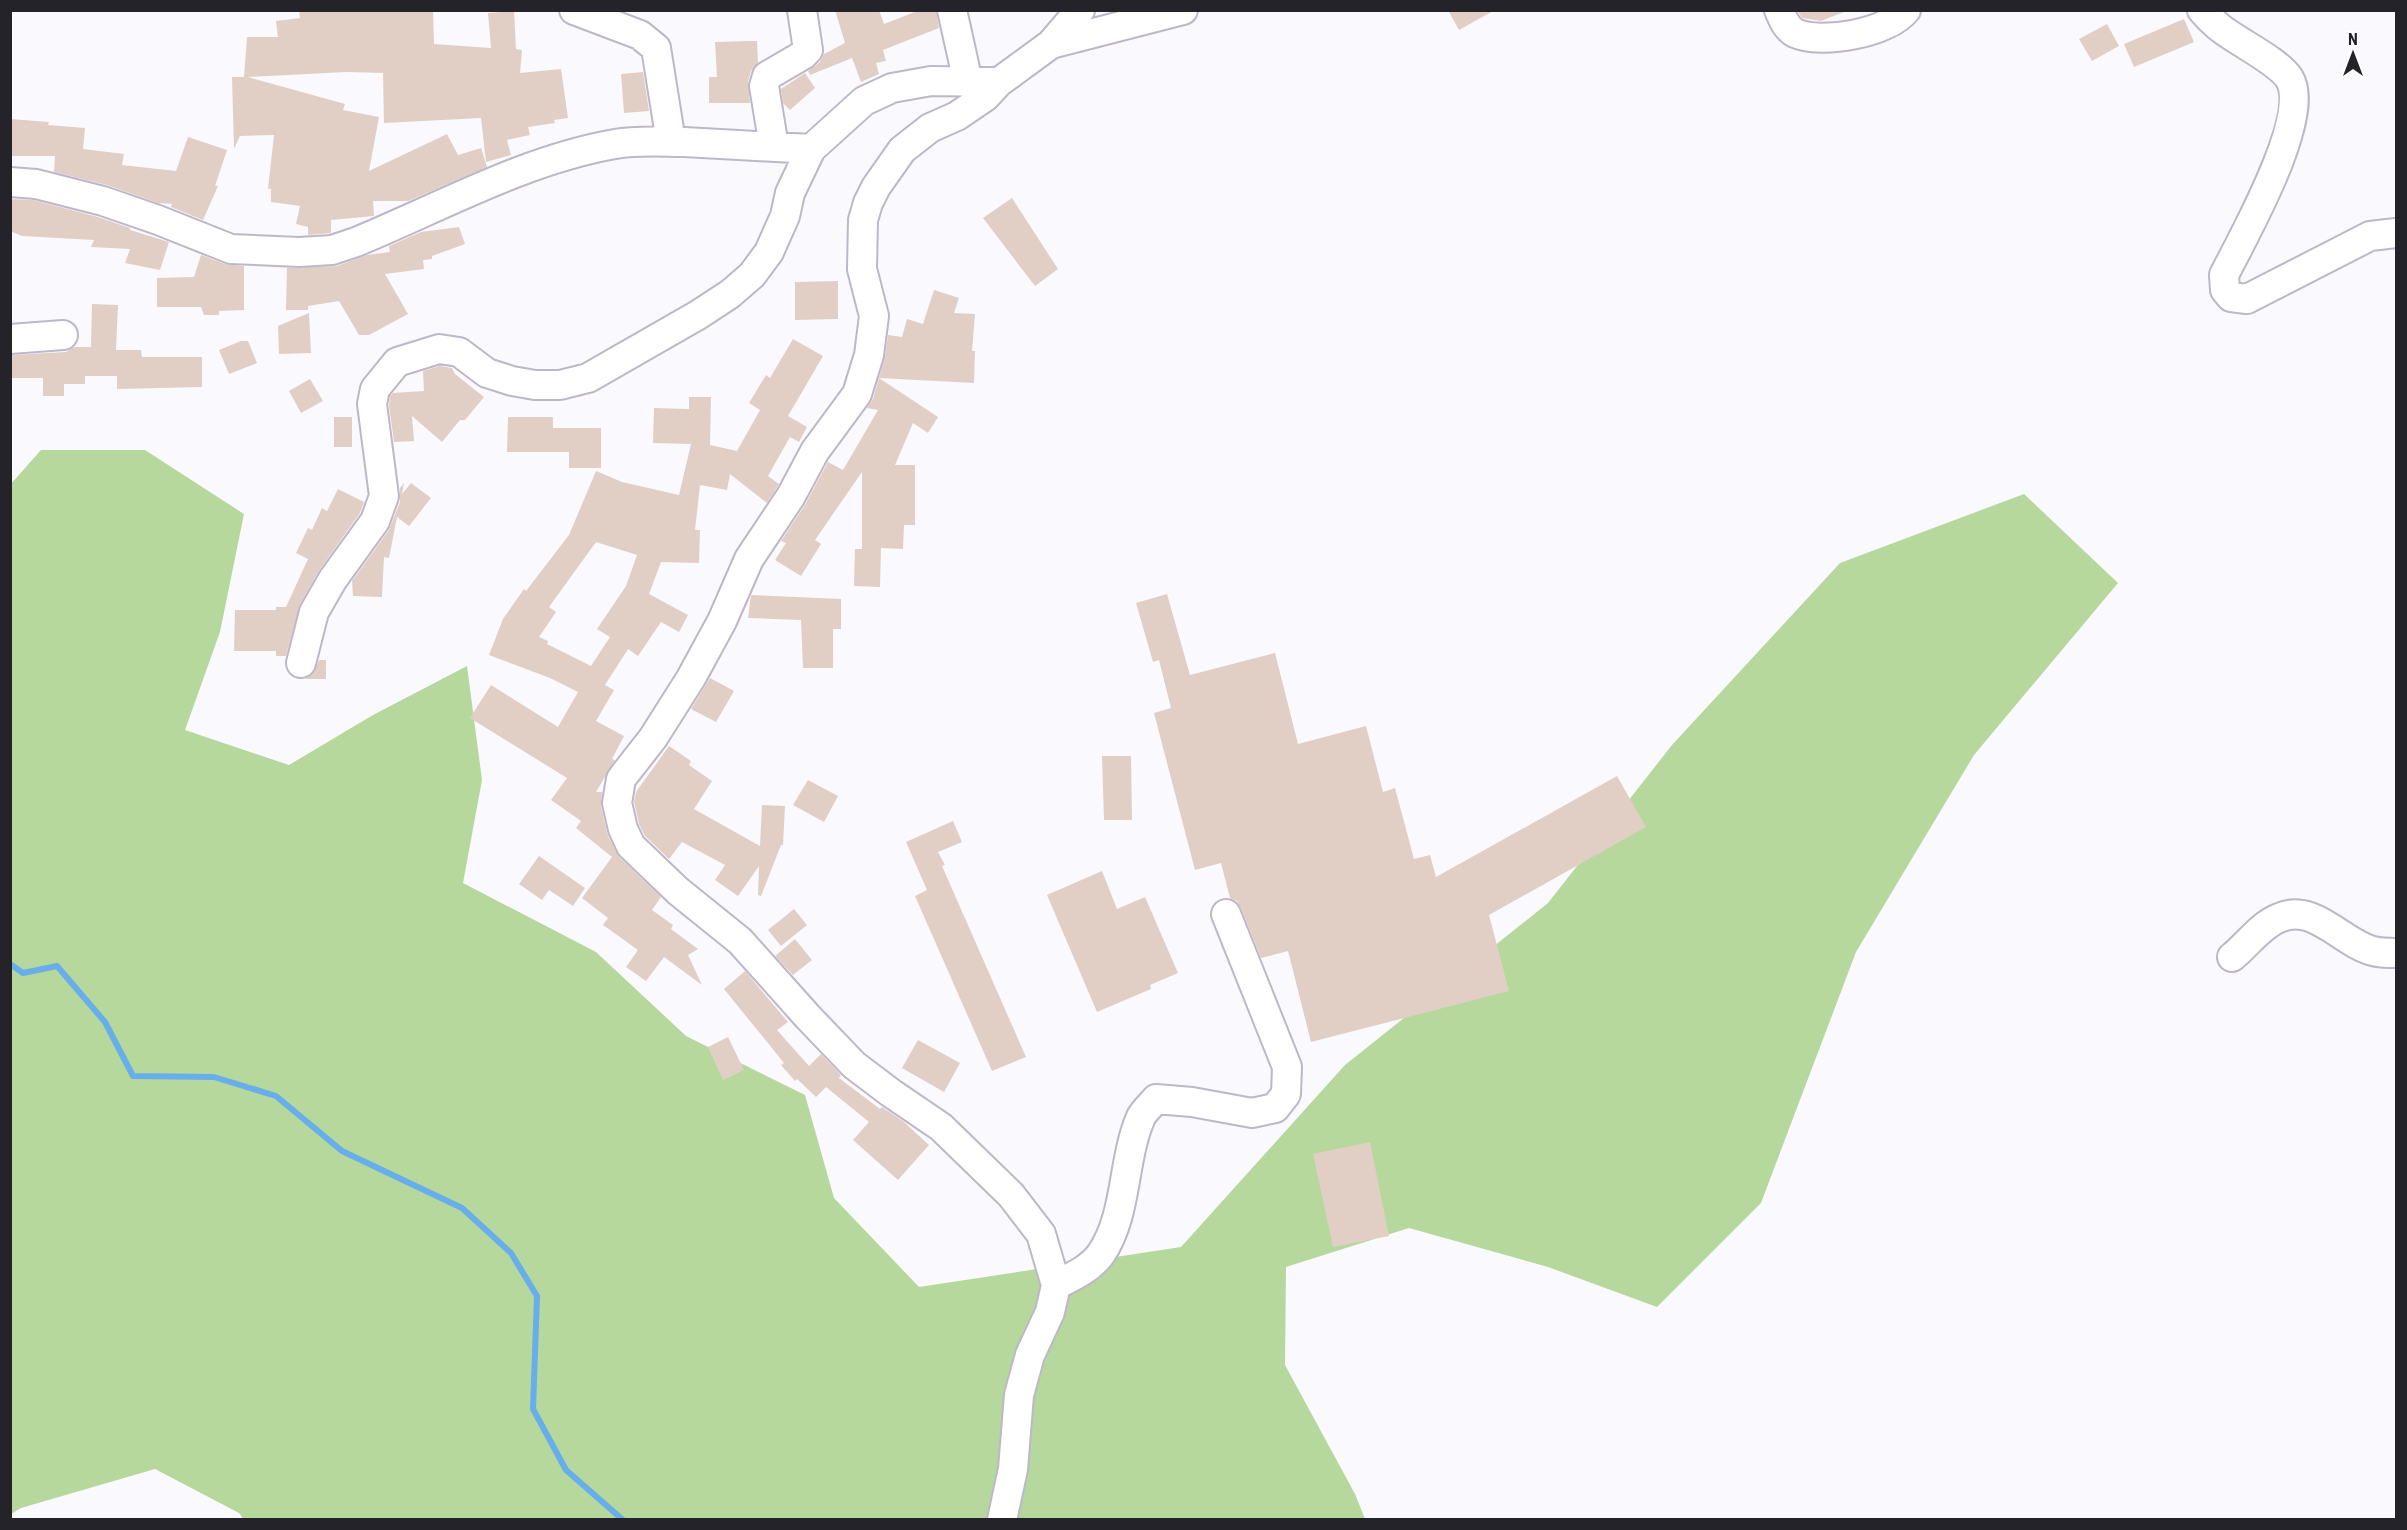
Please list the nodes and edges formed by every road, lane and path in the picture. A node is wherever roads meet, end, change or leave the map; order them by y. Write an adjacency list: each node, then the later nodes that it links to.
1 (574, 10): 12 (street)
2 (802, 10): 13 (street)
3 (952, 10): 10 (street)
4 (1080, 10): 9 (street)
5 (1183, 10): 9 (street)
6 (1779, 10): 7 (street)
7 (1906, 10)
8 (2202, 10): 16 (street)
9 (1051, 44): 11 (street)
10 (968, 82): 11 (street); 14 (street)
11 (999, 82): 23 (street)
12 (671, 142): 13 (street); 15 (street)
13 (774, 147): 14 (street)
14 (811, 149): 19 (street)
15 (10, 182)
16 (2397, 233)
17 (63, 335): 18 (street)
18 (10, 339)
19 (301, 663)
20 (1226, 914): 23 (street)
21 (2397, 953): 22 (street)
22 (2232, 957)
23 (1056, 1285): 24 (street)
24 (1002, 1520)

